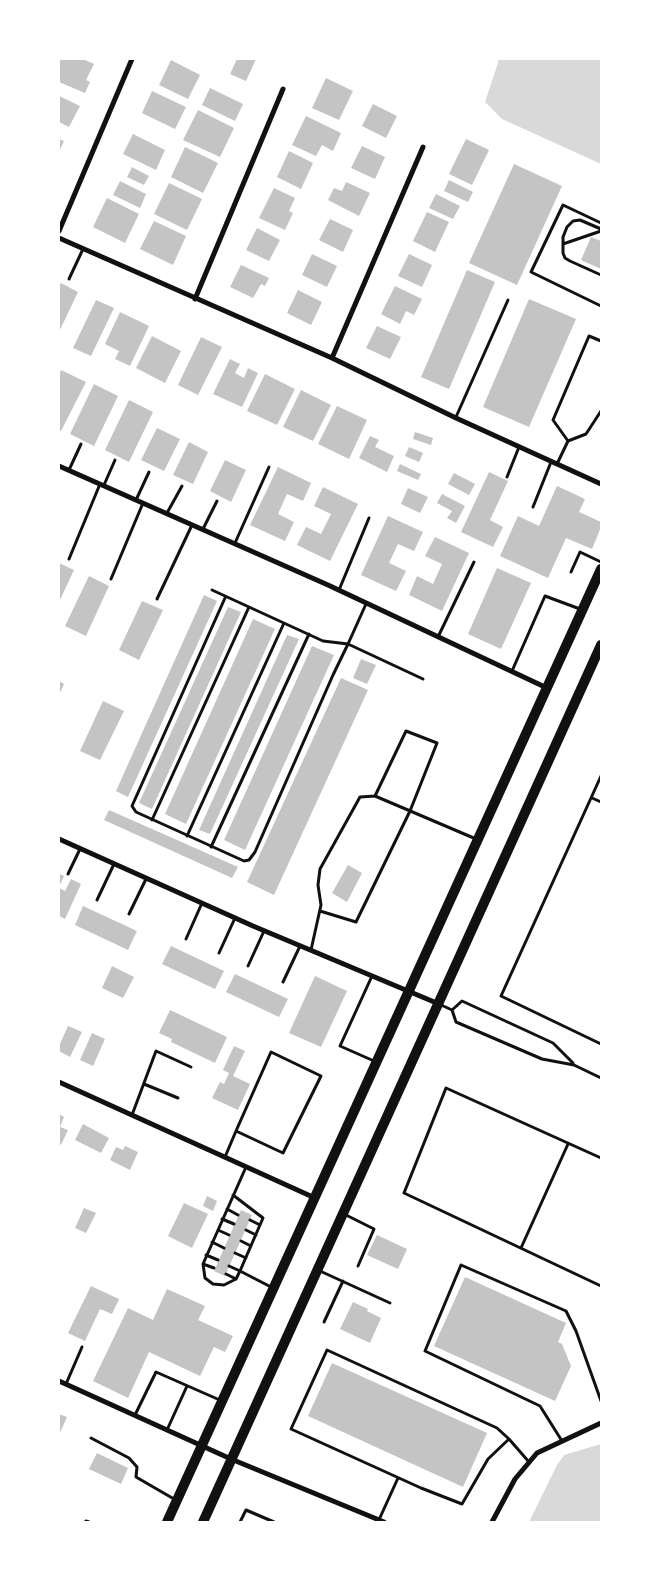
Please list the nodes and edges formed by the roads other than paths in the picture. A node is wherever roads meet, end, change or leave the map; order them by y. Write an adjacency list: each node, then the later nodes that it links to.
1 (132, 59): 6 (street)
2 (284, 89): 12 (street)
3 (423, 147): 16 (street)
4 (601, 223): 14 (lane)
5 (601, 230): 8 (lane); 8 (lane)
6 (59, 231)
7 (59, 238): 9 (street)
8 (562, 244): 10 (lane)
9 (82, 249): 11 (lane); 12 (street)
10 (601, 275)
11 (69, 279)
12 (195, 299): 16 (street)
13 (508, 300): 18 (lane)
14 (601, 306)
15 (601, 341): 19 (lane)
16 (332, 358): 18 (street)
17 (601, 411): 19 (lane)
18 (456, 418): 21 (street)
19 (568, 440): 24 (lane)
20 (81, 444): 27 (lane)
21 (519, 447): 23 (street); 29 (lane)
22 (115, 460): 31 (lane)
23 (551, 461): 24 (street); 36 (lane)
24 (557, 464): 30 (street)
25 (59, 466): 27 (street)
26 (269, 467): 41 (lane)
27 (68, 470): 31 (street)
28 (149, 472): 33 (lane)
29 (507, 477)
30 (601, 484)
31 (102, 485): 33 (street); 42 (lane)
32 (182, 486): 37 (lane)
33 (136, 500): 35 (street)
34 (217, 501): 40 (lane)
35 (143, 503): 37 (street); 47 (lane)
36 (532, 507)
37 (166, 514): 39 (street)
38 (369, 518): 49 (lane)
39 (192, 525): 40 (street); 51 (lane)
40 (203, 530): 41 (street)
41 (235, 544): 49 (street)
42 (68, 559)
43 (474, 562): 57 (lane)
44 (601, 562): 46 (lane)
45 (601, 569): 54 (main road)
46 (571, 572)
47 (111, 579)
48 (212, 590): 50 (lane)
49 (339, 590): 52 (street)
50 (225, 598): 53 (lane); 68 (lane)
51 (157, 599)
52 (366, 603): 57 (street); 58 (lane)
53 (249, 607): 55 (lane); 68 (lane)
54 (583, 610): 60 (lane); 62 (main road)
55 (284, 623): 56 (lane); 69 (lane)
56 (309, 634): 58 (lane); 72 (lane)
57 (438, 637): 60 (street)
58 (348, 644): 61 (lane); 72 (lane)
59 (601, 645): 91 (main road)
60 (512, 671): 62 (street)
61 (423, 679)
62 (547, 688): 71 (main road)
63 (601, 776): 65 (lane)
64 (375, 796): 67 (lane); 67 (lane); 79 (lane)
65 (592, 798): 66 (lane); 93 (lane)
66 (601, 802)
67 (410, 811): 71 (lane); 79 (lane)
68 (152, 820): 69 (lane)
69 (186, 836): 72 (lane)
70 (59, 839): 73 (street)
71 (478, 840): 90 (main road)
72 (211, 847)
73 (80, 848): 74 (street); 75 (lane)
74 (114, 863): 76 (street); 77 (lane)
75 (68, 874)
76 (146, 878): 78 (street); 80 (lane)
77 (98, 900)
78 (202, 903): 81 (street); 83 (lane)
79 (320, 911): 85 (lane)
80 (129, 914)
81 (235, 918): 82 (street); 86 (lane)
82 (264, 931): 84 (street); 87 (lane)
83 (186, 939)
84 (300, 946): 85 (street); 89 (lane)
85 (311, 950): 88 (street)
86 (219, 953)
87 (248, 966)
88 (372, 976): 90 (street); 94 (lane)
89 (283, 982)
90 (409, 991): 91 (street); 94 (main road)
91 (439, 1004): 92 (lane); 110 (main road)
92 (452, 1010): 95 (lane); 95 (lane)
93 (601, 1044)
94 (376, 1063): 108 (main road)
95 (574, 1064): 97 (lane)
96 (191, 1067): 99 (lane)
97 (601, 1078)
98 (59, 1082): 101 (street)
99 (144, 1084): 100 (lane); 101 (lane)
100 (178, 1098)
101 (132, 1115): 104 (street)
102 (236, 1131): 102 (lane); 104 (lane)
103 (568, 1143): 105 (lane); 124 (lane); 124 (lane)
104 (225, 1157): 106 (street)
105 (601, 1158)
106 (246, 1167): 107 (lane); 108 (street)
107 (233, 1194): 109 (lane); 115 (lane)
108 (315, 1198): 139 (main road)
109 (226, 1209): 111 (lane); 112 (lane)
110 (343, 1214): 131 (lane); 134 (main road)
111 (238, 1215)
112 (222, 1219): 114 (lane); 116 (lane)
113 (250, 1220): 115 (lane)
114 (234, 1224)
115 (260, 1225): 118 (lane)
116 (218, 1230): 119 (lane); 121 (lane)
117 (246, 1230): 118 (lane)
118 (256, 1234): 122 (lane)
119 (229, 1235)
120 (241, 1241): 122 (lane)
121 (212, 1242): 123 (lane); 126 (lane)
122 (251, 1246): 127 (lane)
123 (224, 1248)
124 (521, 1248): 138 (lane)
125 (235, 1253): 127 (lane)
126 (206, 1255): 128 (lane); 129 (lane)
127 (246, 1258): 133 (lane)
128 (218, 1260)
129 (203, 1264): 132 (lane); 136 (lane)
130 (229, 1266): 133 (lane)
131 (358, 1266)
132 (214, 1268)
133 (240, 1270): 136 (lane); 139 (lane)
134 (318, 1270): 137 (lane); 155 (main road)
135 (226, 1274): 136 (lane)
136 (236, 1279)
137 (343, 1281): 140 (lane); 141 (lane)
138 (601, 1286)
139 (273, 1288): 146 (main road)
140 (390, 1303)
141 (324, 1322)
142 (82, 1347): 144 (lane)
143 (59, 1381): 144 (street)
144 (66, 1384): 148 (street)
145 (187, 1386): 146 (lane); 148 (lane); 150 (lane)
146 (222, 1401): 154 (main road)
147 (601, 1401): 153 (lane)
148 (135, 1415): 150 (street)
149 (601, 1423): 153 (street)
150 (167, 1430): 154 (street)
151 (91, 1438): 158 (lane)
152 (509, 1439): 156 (lane); 157 (lane); 157 (lane)
153 (562, 1441): 156 (street)
154 (202, 1446): 155 (street); 158 (main road)
155 (231, 1459): 160 (main road); 163 (street)
156 (529, 1462): 164 (street)
157 (398, 1478): 163 (lane)
158 (177, 1500): 159 (main road)
159 (167, 1522)
160 (203, 1522)
161 (240, 1522): 162 (lane)
162 (274, 1522)
163 (380, 1522)
164 (492, 1522)

